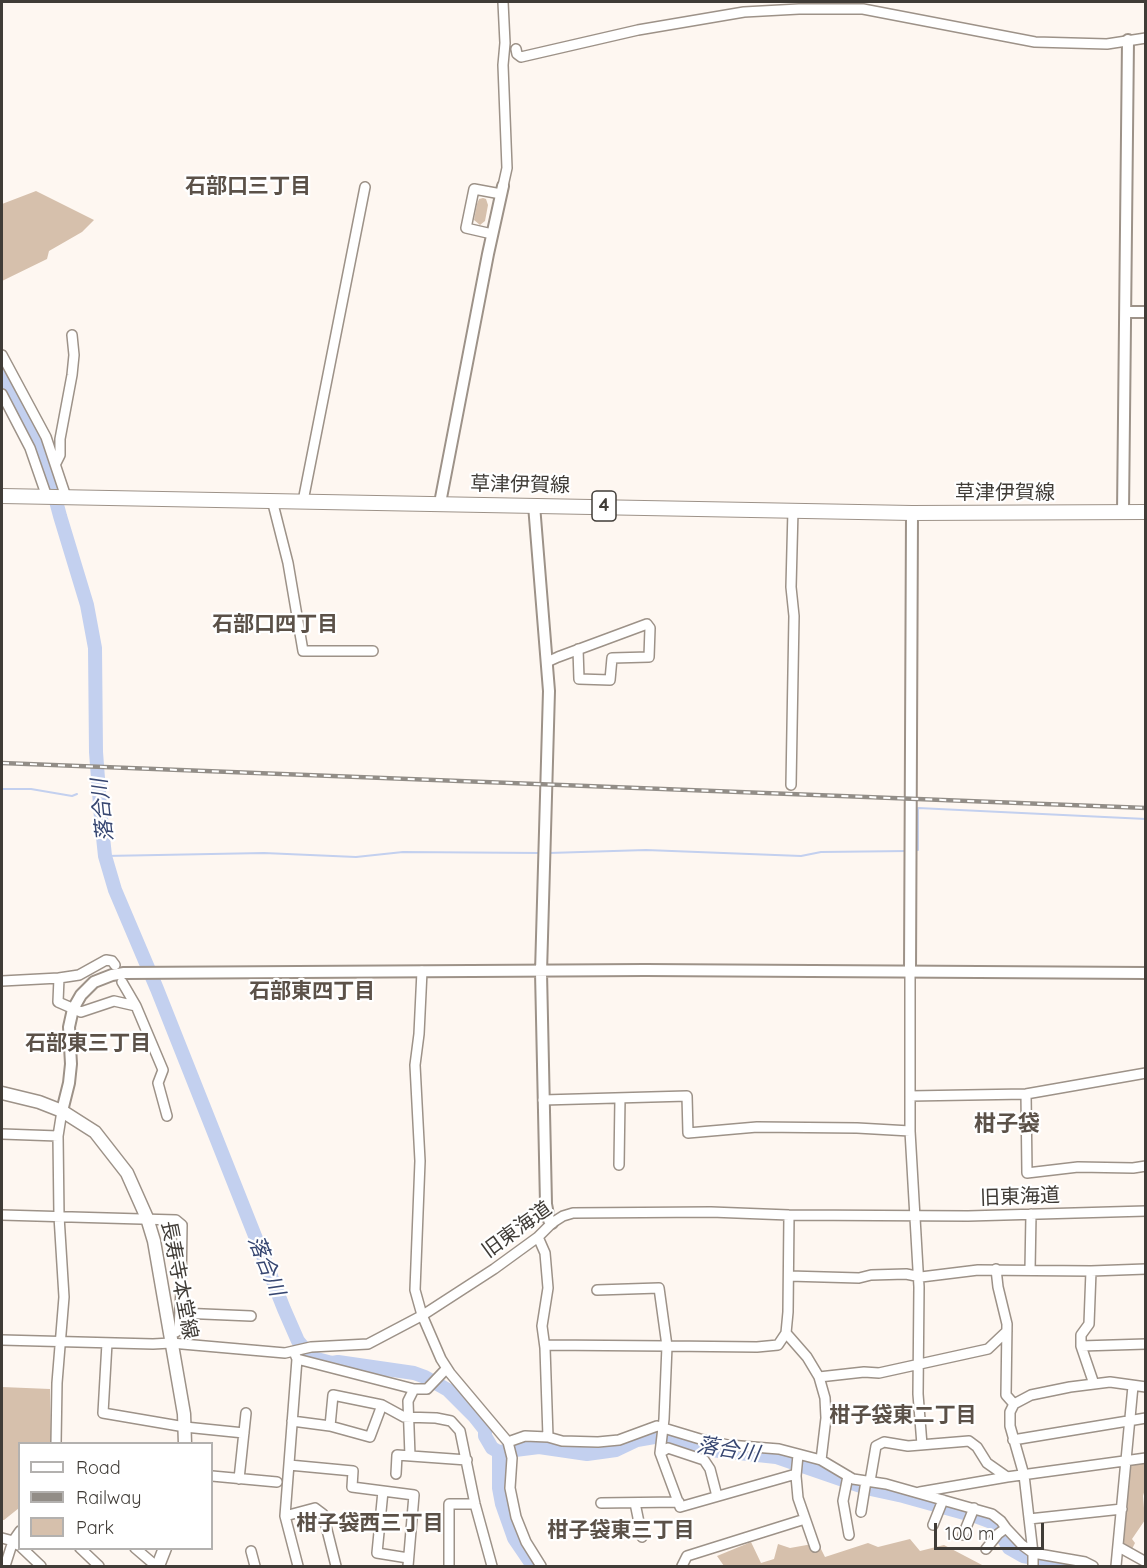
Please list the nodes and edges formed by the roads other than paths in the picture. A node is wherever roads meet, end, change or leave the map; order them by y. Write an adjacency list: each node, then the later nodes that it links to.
1 (502, 2): 6 (street)
2 (1146, 38): 3 (street)
3 (1128, 40): 4 (street); 8 (street)
4 (516, 49)
5 (365, 187): 17 (street)
6 (502, 190): 7 (street); 7 (street)
7 (492, 234): 18 (street)
8 (1126, 312): 9 (street); 21 (street)
9 (1146, 312)
10 (72, 335): 13 (street)
11 (2, 355): 13 (street)
12 (2, 394): 15 (street)
13 (56, 463): 15 (street)
14 (2, 496): 15 (main road, 草津伊賀線 / 4)
15 (56, 497): 16 (main road, 草津伊賀線 / 4)
16 (272, 500): 17 (main road, 草津伊賀線 / 4); 25 (street)
17 (303, 501): 18 (main road, 草津伊賀線 / 4)
18 (440, 503): 19 (main road, 草津伊賀線 / 4)
19 (534, 504): 20 (main road, 草津伊賀線 / 4); 26 (street)
20 (793, 510): 23 (main road, 草津伊賀線 / 4); 27 (street)
21 (1123, 512): 22 (main road, 草津伊賀線 / 4); 23 (main road, 草津伊賀線 / 4)
22 (1146, 512)
23 (912, 513): 30 (street)
24 (578, 650): 24 (street); 26 (street)
25 (373, 651)
26 (547, 662): 31 (street)
27 (791, 785)
28 (115, 965): 33 (street)
29 (422, 971): 31 (street); 37 (street); 68 (street)
30 (910, 971): 31 (street); 32 (street); 41 (street)
31 (541, 972): 43 (street)
32 (1146, 973)
33 (59, 978): 34 (street); 37 (street)
34 (2, 981)
35 (122, 982): 36 (street)
36 (136, 1006): 37 (street); 45 (street)
37 (73, 1009): 44 (street)
38 (1146, 1073): 40 (street)
39 (2, 1093): 44 (main road, 長寿寺本堂線)
40 (1026, 1094): 41 (street); 50 (street)
41 (910, 1096): 46 (street)
42 (620, 1098): 43 (street); 46 (street); 49 (street)
43 (543, 1100): 58 (street)
44 (62, 1111): 48 (street); 57 (main road, 長寿寺本堂線)
45 (167, 1116)
46 (910, 1131): 56 (street)
47 (2, 1134): 48 (street)
48 (58, 1136): 55 (street)
49 (620, 1165)
50 (1146, 1166)
51 (1146, 1211): 52 (street, 旧東海道)
52 (1031, 1214): 56 (street, 旧東海道); 62 (street)
53 (2, 1215): 55 (street)
54 (789, 1215): 56 (street, 旧東海道); 58 (street, 旧東海道); 64 (street)
55 (59, 1216): 57 (street); 74 (street)
56 (913, 1216): 65 (street)
57 (147, 1218): 67 (street); 72 (main road, 長寿寺本堂線)
58 (552, 1223): 59 (street, 旧東海道)
59 (538, 1237): 68 (street, 旧東海道); 77 (street)
60 (996, 1269): 62 (street); 65 (street); 70 (street)
61 (1146, 1269): 63 (street)
62 (1030, 1270): 63 (street)
63 (1091, 1271): 79 (street)
64 (789, 1276): 65 (street); 71 (street)
65 (918, 1277): 81 (street)
66 (597, 1290): 78 (street)
67 (180, 1313): 69 (street); 72 (street)
68 (422, 1315): 80 (street, 旧東海道); 82 (street)
69 (251, 1316)
70 (1007, 1331): 81 (street); 88 (street)
71 (786, 1333): 78 (street); 83 (street)
72 (170, 1338): 75 (street, 旧東海道); 80 (street, 旧東海道); 96 (main road, 長寿寺本堂線)
73 (2, 1340): 74 (street, 旧東海道)
74 (60, 1341): 75 (street, 旧東海道); 101 (street)
75 (107, 1343): 96 (street)
76 (1146, 1344): 79 (street)
77 (545, 1346): 78 (street); 99 (street)
78 (667, 1346): 97 (street)
79 (1081, 1346): 84 (street)
80 (297, 1354): 87 (street); 93 (street)
81 (918, 1366): 83 (street); 104 (street)
82 (447, 1368): 87 (street); 103 (street)
83 (819, 1377): 110 (street)
84 (1094, 1383): 85 (street); 88 (street)
85 (1133, 1386): 86 (street); 94 (street)
86 (1146, 1387)
87 (414, 1389): 91 (street)
88 (1014, 1404): 100 (street)
89 (382, 1405): 91 (street); 95 (street); 95 (street)
90 (246, 1413): 98 (street)
91 (407, 1417): 107 (street); 109 (street)
92 (1146, 1419): 94 (street)
93 (292, 1421): 95 (street); 112 (street)
94 (1130, 1421): 100 (street); 111 (street)
95 (330, 1426)
96 (185, 1427): 98 (street); 102 (main road, 長寿寺本堂線)
97 (662, 1427): 99 (street); 105 (street); 106 (street)
98 (244, 1433): 118 (street)
99 (548, 1437): 103 (street)
100 (1013, 1440): 115 (street)
101 (56, 1442)
102 (185, 1442)
103 (508, 1442): 154 (street)
104 (922, 1444): 117 (street); 121 (street)
105 (660, 1453): 124 (street); 125 (street)
106 (798, 1455): 110 (street); 114 (street)
107 (410, 1456): 109 (street); 113 (street)
108 (1146, 1458): 111 (street)
109 (467, 1460): 128 (street)
110 (821, 1460): 119 (street)
111 (1126, 1461): 115 (street); 130 (street)
112 (289, 1465): 122 (street); 133 (street)
113 (396, 1474)
114 (796, 1474): 124 (street); 134 (street)
115 (1024, 1475): 117 (street); 135 (street)
116 (213, 1476): 118 (street)
117 (1007, 1477): 123 (street)
118 (239, 1479): 120 (street)
119 (847, 1480): 121 (street); 138 (street)
120 (277, 1482)
121 (866, 1485): 123 (street); 131 (street)
122 (383, 1491): 152 (street); 152 (street)
123 (915, 1493): 129 (street)
124 (717, 1496): 125 (street)
125 (678, 1502): 127 (street)
126 (601, 1503): 127 (street)
127 (635, 1503): 140 (street)
128 (475, 1504): 162 (street); 163 (street)
129 (941, 1504): 132 (street); 136 (street)
130 (1122, 1509): 135 (street); 144 (street)
131 (861, 1512)
132 (973, 1512): 137 (street); 139 (street)
133 (285, 1516): 160 (street); 161 (street)
134 (805, 1519): 143 (street); 165 (street)
135 (1029, 1519): 151 (street)
136 (933, 1525)
137 (1003, 1531): 145 (street); 151 (street)
138 (849, 1535)
139 (963, 1535)
140 (642, 1537)
141 (2, 1538): 142 (street)
142 (18, 1545): 155 (street)
143 (814, 1547)
144 (1119, 1547): 153 (street); 168 (street)
145 (986, 1549)
146 (23, 1550): 156 (street)
147 (82, 1550): 157 (street)
148 (137, 1550): 158 (street)
149 (164, 1550): 158 (main road)
150 (251, 1551): 159 (street)
151 (1033, 1552): 166 (street); 167 (street)
152 (408, 1562)
153 (1146, 1562)
154 (539, 1563): 164 (street)
155 (5, 1566)
156 (41, 1566)
157 (99, 1566)
158 (157, 1566)
159 (255, 1566)
160 (298, 1566)
161 (336, 1566)
162 (449, 1566)
163 (492, 1566)
164 (528, 1566)
165 (682, 1566)
166 (1033, 1566)
167 (1093, 1566)
168 (1116, 1566)

